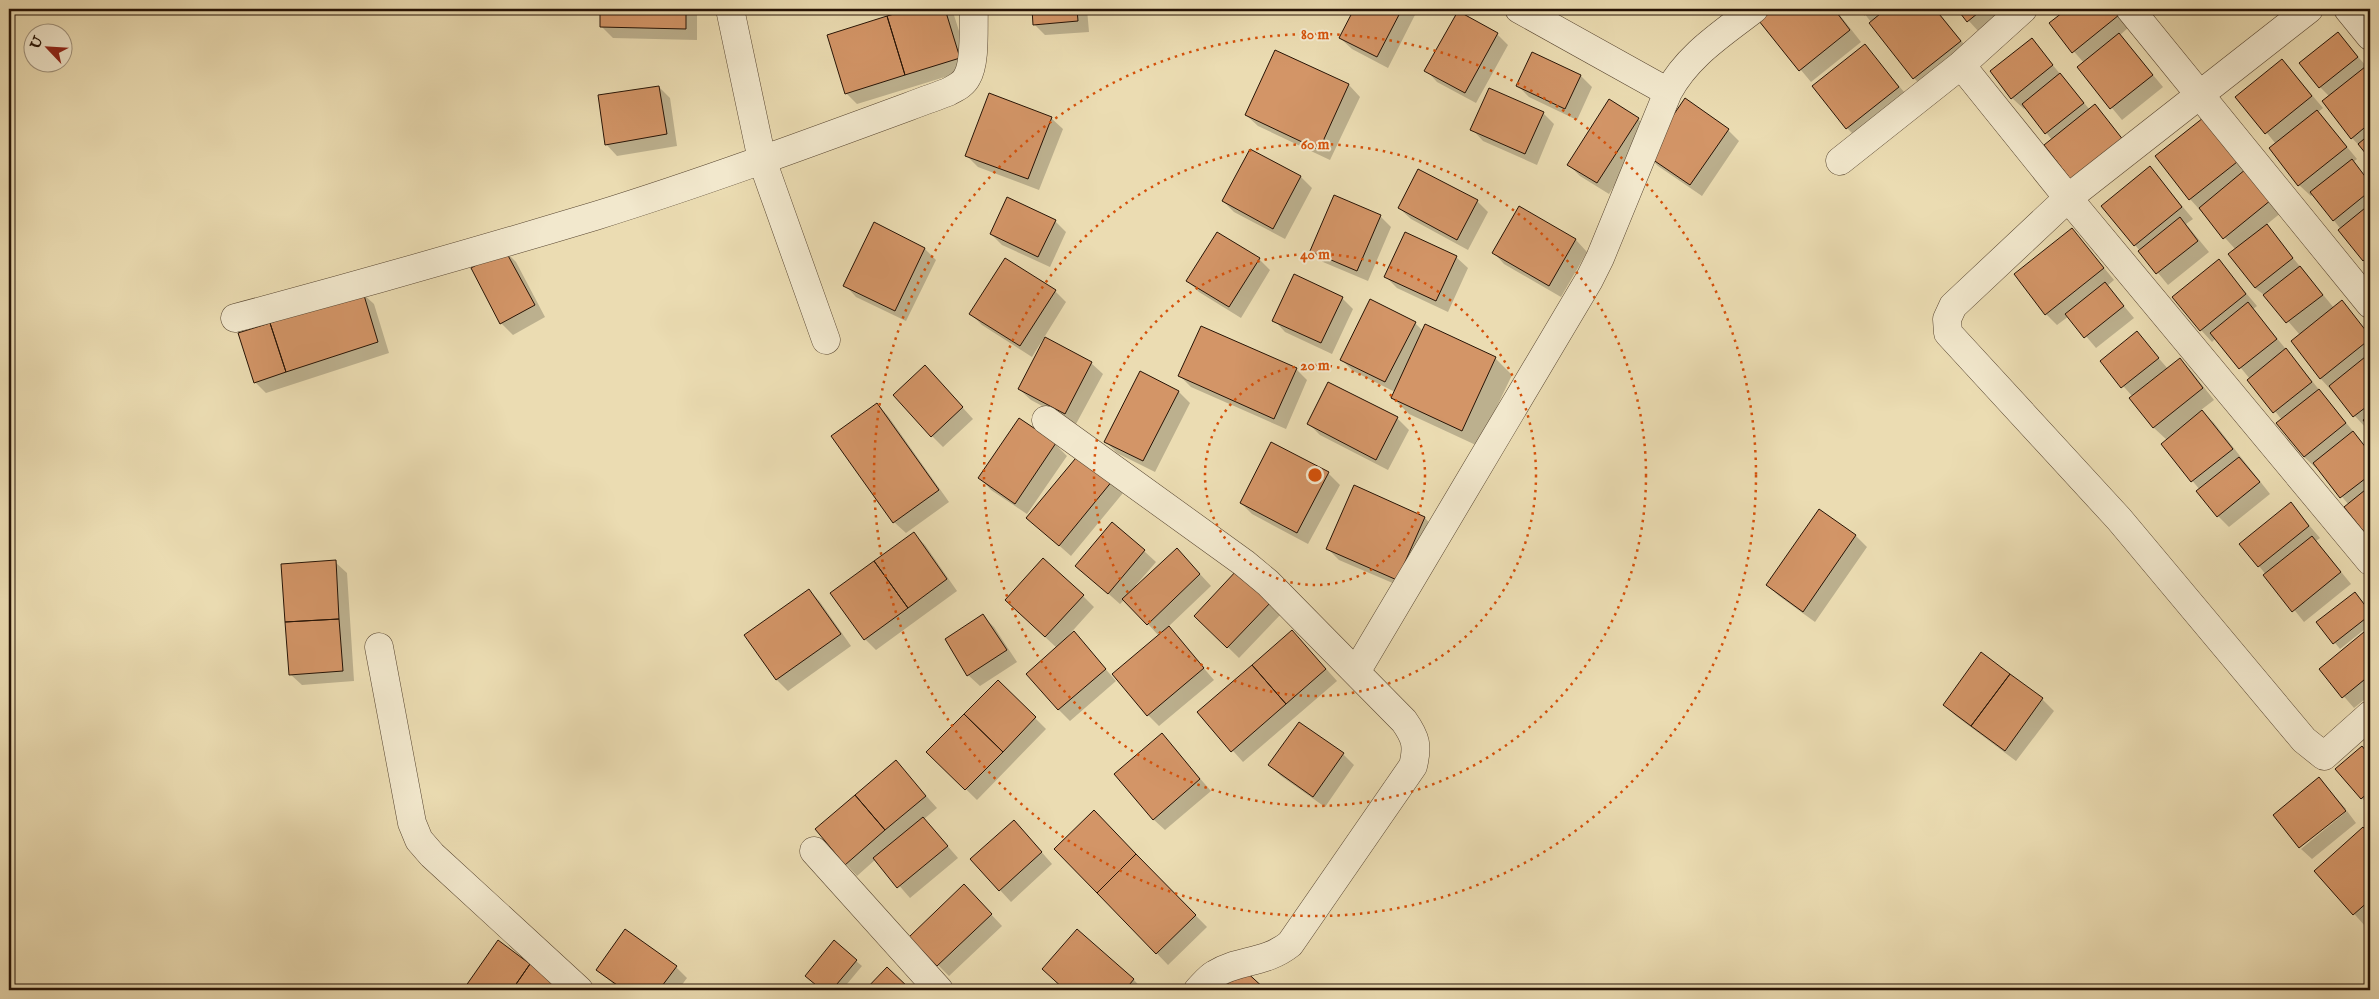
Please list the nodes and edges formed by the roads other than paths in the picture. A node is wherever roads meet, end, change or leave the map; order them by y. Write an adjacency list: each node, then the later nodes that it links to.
1 (730, 9): 13 (street)
2 (974, 9): 13 (street)
3 (1519, 9): 11 (street)
4 (1754, 9): 11 (street)
5 (2023, 9): 10 (street)
6 (2130, 9): 12 (street)
7 (2309, 9): 12 (street)
8 (2348, 9): 9 (street)
9 (2370, 36)
10 (1961, 64): 14 (street); 15 (street)
11 (1668, 92): 22 (street)
12 (2200, 94): 15 (street); 16 (street)
13 (762, 160): 17 (street); 18 (street)
14 (1840, 161)
15 (2068, 198): 20 (street); 23 (street)
16 (2370, 304)
17 (234, 318)
18 (826, 340)
19 (1046, 420): 22 (street)
20 (2370, 561)
21 (379, 647): 25 (street)
22 (1356, 672): 27 (street)
23 (2370, 714)
24 (814, 851): 26 (street)
25 (579, 990)
26 (939, 990)
27 (1198, 990)

